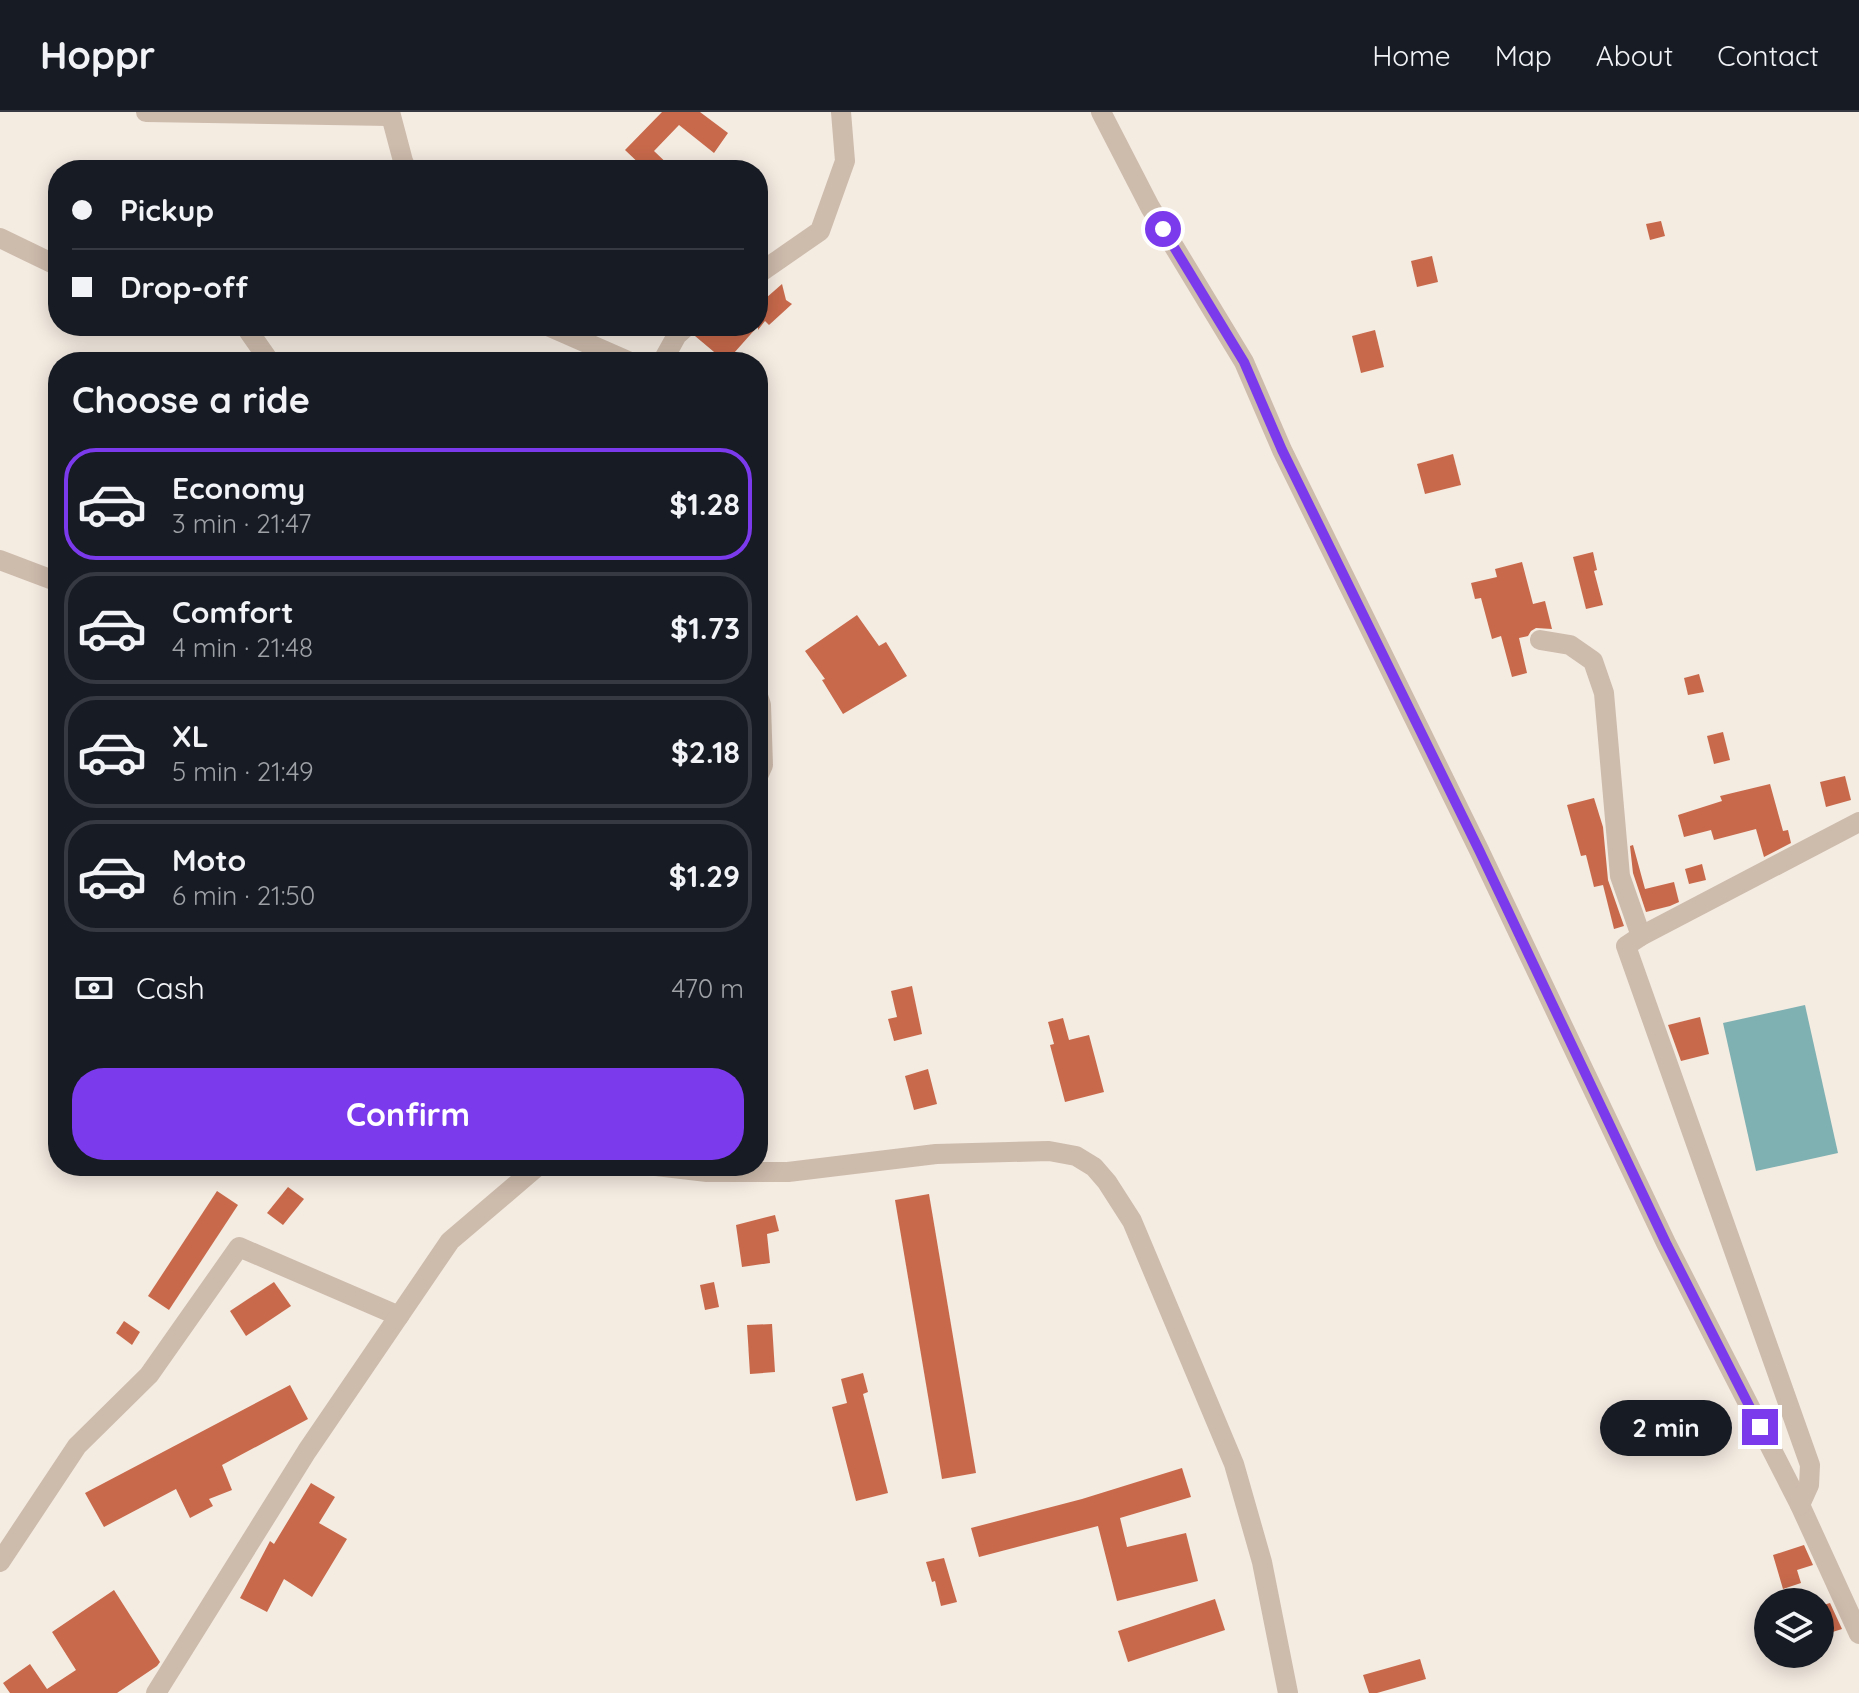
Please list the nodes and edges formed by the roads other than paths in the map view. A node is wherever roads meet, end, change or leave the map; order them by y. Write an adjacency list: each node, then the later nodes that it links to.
1 (146, 112): 4 (street)
2 (841, 112): 8 (street)
3 (1101, 112): 19 (street)
4 (389, 114): 5 (street)
5 (403, 160)
6 (0, 238): 7 (street)
7 (48, 261)
8 (768, 267)
9 (571, 336): 10 (street)
10 (607, 352)
11 (0, 560): 12 (street)
12 (48, 578)
13 (1540, 640): 15 (street)
14 (1859, 822): 15 (street)
15 (1641, 936): 19 (street)
16 (768, 1172): 23 (street)
17 (526, 1176): 18 (street)
18 (399, 1316): 20 (street); 22 (street)
19 (1800, 1505): 21 (street)
20 (0, 1562)
21 (1859, 1634)
22 (156, 1693)
23 (1288, 1693)

